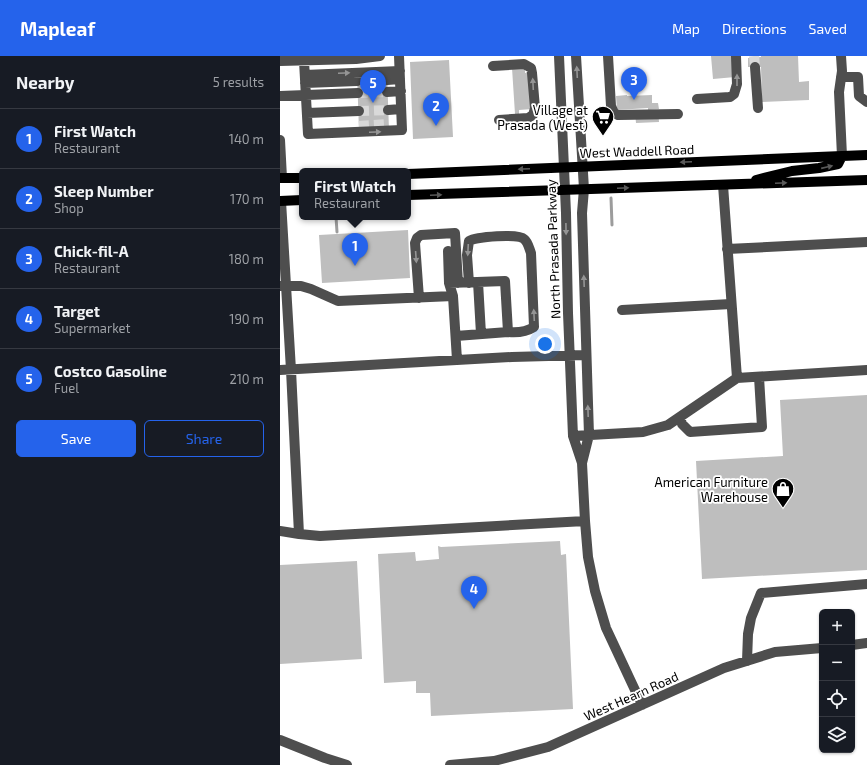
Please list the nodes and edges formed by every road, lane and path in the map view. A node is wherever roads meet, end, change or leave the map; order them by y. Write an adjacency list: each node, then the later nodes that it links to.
1 (380, 56): 9 (street)
2 (399, 56): 12 (street)
3 (558, 56): 39 (street, North Prasada Parkway)
4 (576, 56): 38 (street, North Prasada Parkway, one-way to 4)
5 (606, 56): 29 (street)
6 (736, 56): 22 (street, one-way to 6)
7 (841, 56): 13 (street)
8 (280, 61): 9 (street)
9 (304, 61): 14 (street)
10 (493, 66): 30 (street, one-way to 10)
11 (755, 67): 24 (street)
12 (400, 75): 14 (street, one-way to 12); 15 (street); 17 (street)
13 (841, 77): 23 (street); 37 (street)
14 (305, 79): 16 (street); 20 (street)
15 (387, 80)
16 (357, 81)
17 (401, 91): 18 (street); 25 (street)
18 (387, 92)
19 (358, 93): 20 (street)
20 (306, 94): 21 (street); 28 (street)
21 (280, 96)
22 (697, 99)
23 (867, 102)
24 (758, 108)
25 (401, 109): 26 (street); 32 (street)
26 (388, 110)
27 (359, 111): 28 (street)
28 (307, 113): 34 (street)
29 (678, 114)
30 (499, 120)
31 (389, 124): 32 (street)
32 (402, 124): 34 (street, one-way to 32)
33 (359, 126): 34 (street)
34 (307, 127)
35 (280, 140): 42 (street)
36 (867, 155): 37 (main road, West Waddell Road)
37 (842, 156): 38 (main road, West Waddell Road, one-way to 38); 45 (main road, one-way to 37)
38 (583, 166): 39 (main road, West Waddell Road); 46 (street, North Prasada Parkway)
39 (563, 167): 40 (main road, West Waddell Road, one-way to 40); 47 (street, North Prasada Parkway)
40 (411, 174)
41 (299, 178): 42 (main road)
42 (281, 179)
43 (867, 180): 45 (main road, one-way to 43)
44 (722, 185): 45 (main road); 46 (main road, one-way to 44); 52 (street)
45 (734, 185)
46 (584, 189): 47 (main road); 65 (street, North Prasada Parkway, one-way to 46)
47 (565, 190): 48 (main road, one-way to 47); 64 (street, North Prasada Parkway, one-way to 64)
48 (411, 196)
49 (299, 200): 50 (main road)
50 (280, 201): 56 (street)
51 (867, 242): 52 (street)
52 (727, 249): 59 (street)
53 (448, 251): 55 (street)
54 (474, 282): 55 (street); 61 (street); 61 (street, one-way to 54); 62 (street)
55 (454, 283): 57 (street); 58 (street, one-way to 58)
56 (283, 285): 58 (street); 68 (street)
57 (453, 296): 58 (street); 63 (street)
58 (419, 298)
59 (731, 304): 60 (street); 71 (street)
60 (622, 310)
61 (508, 332): 62 (street)
62 (482, 334): 63 (street)
63 (456, 336): 66 (street)
64 (570, 355): 65 (street); 66 (street); 74 (street, North Prasada Parkway)
65 (585, 355): 73 (street, North Prasada Parkway, one-way to 65)
66 (456, 360): 68 (street)
67 (280, 370): 68 (street)
68 (291, 370): 78 (street)
69 (867, 370): 70 (street)
70 (759, 377): 71 (street); 72 (street)
71 (737, 378): 72 (street)
72 (680, 417): 73 (street)
73 (589, 435): 74 (street); 75 (street, North Prasada Parkway)
74 (573, 436): 75 (street, North Prasada Parkway)
75 (582, 463): 76 (street, North Prasada Parkway)
76 (585, 521): 78 (street); 84 (street, North Prasada Parkway)
77 (280, 531): 78 (street)
78 (299, 534)
79 (867, 584): 83 (street)
80 (867, 643): 81 (street)
81 (855, 645)
82 (819, 648): 83 (street, West Hearn Road)
83 (747, 661): 84 (street, West Hearn Road)
84 (642, 705): 87 (street, West Hearn Road)
85 (280, 740): 86 (street)
86 (347, 765)
87 (450, 765)

